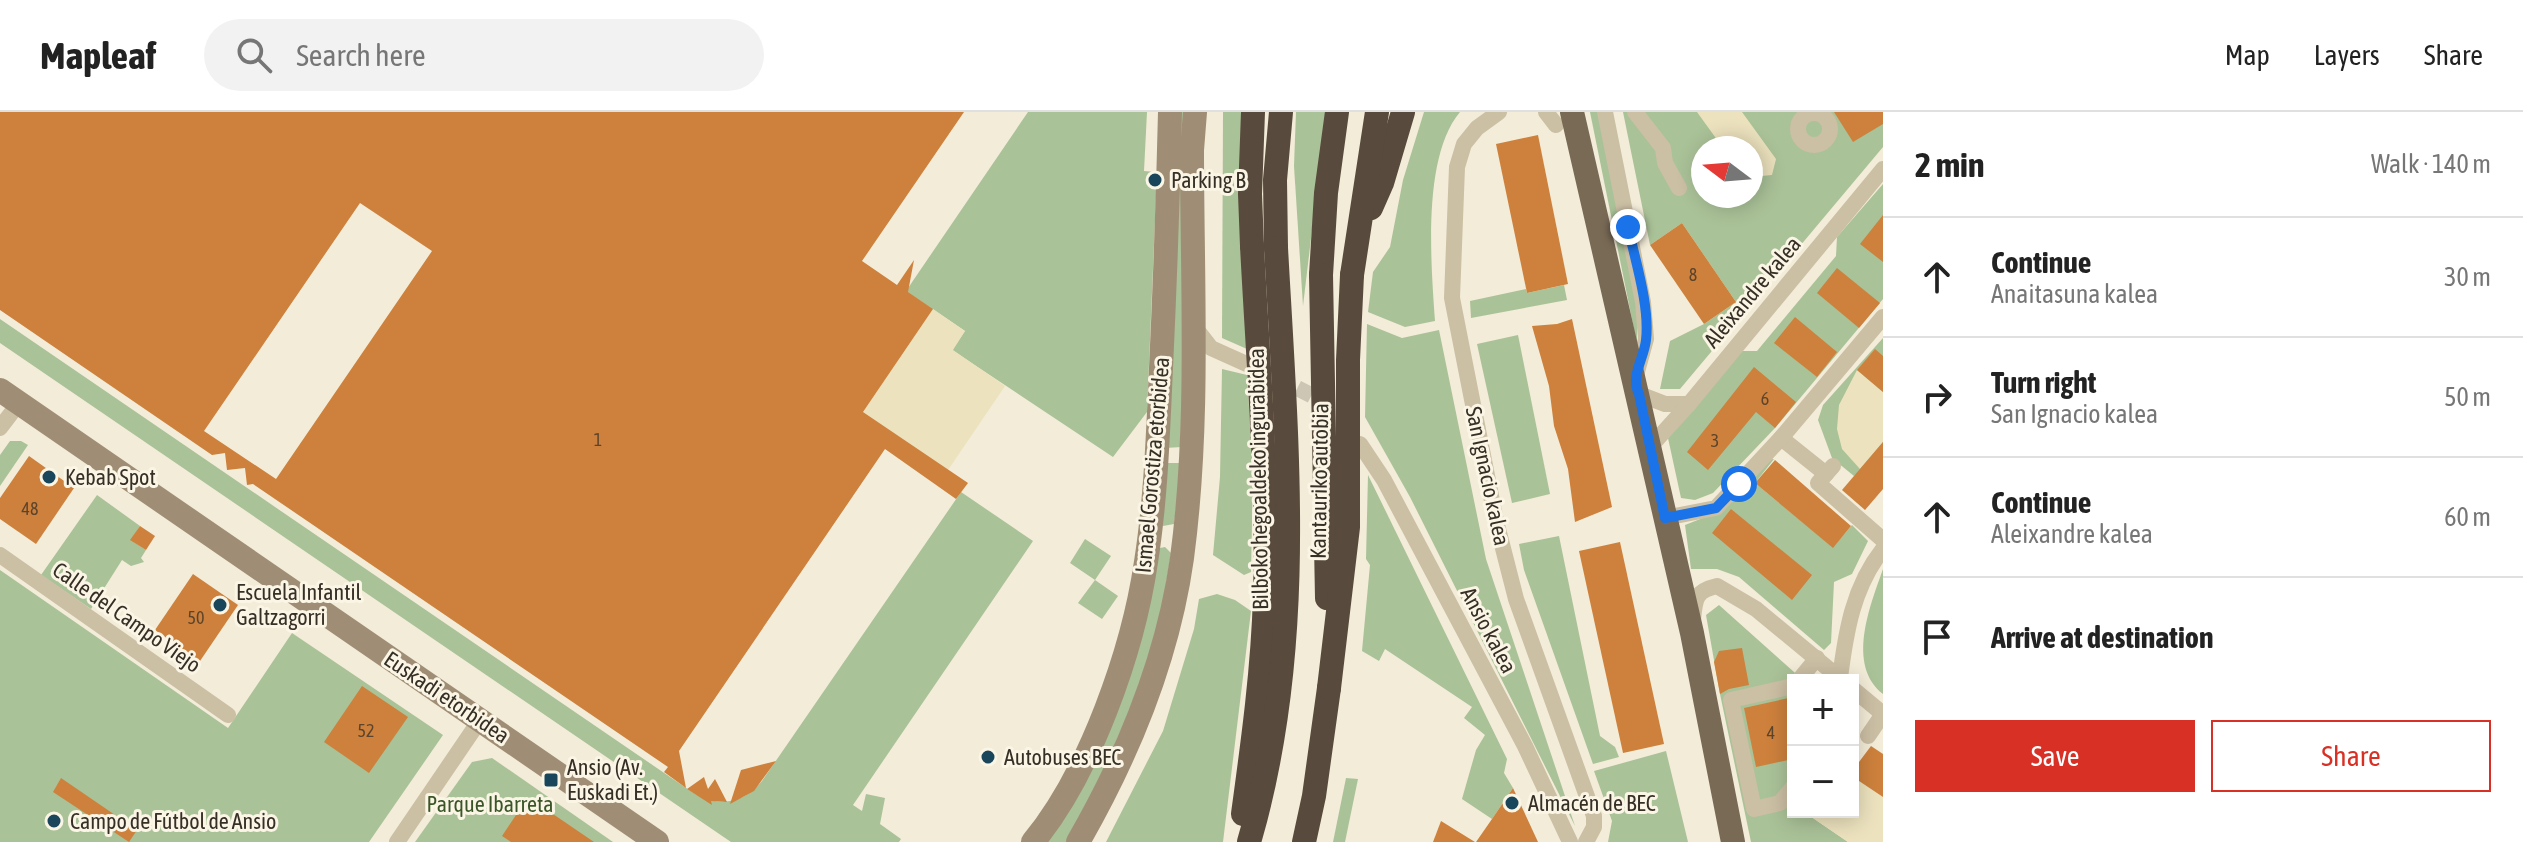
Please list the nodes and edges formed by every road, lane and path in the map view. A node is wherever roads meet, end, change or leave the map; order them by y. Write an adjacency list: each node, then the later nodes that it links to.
1 (1170, 112): 45 (main road, Ismael Gorostiza etorbidea)
2 (1195, 112): 17 (main road, Ismael Gorostiza etorbidea)
3 (1253, 112): 15 (highway)
4 (1281, 112): 15 (highway, Bilboko hegoaldeko ingurabidea)
5 (1337, 112): 36 (highway, bridge)
6 (1377, 112): 14 (highway)
7 (1403, 112): 14 (highway)
8 (1499, 112): 51 (street, San Ignacio kalea)
9 (1605, 112): 19 (street)
10 (1635, 112): 13 (street)
11 (1558, 116): 19 (main road)
12 (1883, 169): 21 (street, Aleixandre kalea)
13 (1679, 188)
14 (1356, 243): 36 (highway, Kantauriko autobia, bridge)
15 (1264, 247): 47 (highway, bridge); 48 (highway, Bilboko hegoaldeko ingurabidea, bridge)
16 (1883, 317): 23 (street)
17 (1193, 325): 18 (street); 46 (main road, Ismael Gorostiza etorbidea)
18 (1251, 366)
19 (1636, 389): 21 (street); 25 (main road)
20 (10, 397): 22 (street); 40 (main road, Euskadi etorbidea)
21 (1689, 404): 25 (street, Aleixandre kalea)
22 (0, 428)
23 (1781, 438): 26 (street); 27 (street)
24 (1360, 444): 50 (street, Ansio kalea)
25 (1650, 447): 26 (main road)
26 (1665, 518): 30 (main road)
27 (1883, 540)
28 (1883, 549): 34 (street)
29 (0, 555): 39 (street, Calle del Campo Viejo)
30 (1692, 633): 31 (street); 52 (main road)
31 (1817, 658): 32 (street); 33 (street)
32 (1804, 674)
33 (1836, 674)
34 (1846, 674)
35 (1787, 687): 42 (street)
36 (1329, 688): 49 (highway)
37 (1859, 694): 38 (street)
38 (1883, 714): 41 (street)
39 (228, 715)
40 (480, 720): 43 (street); 44 (main road, Euskadi etorbidea)
41 (1868, 736)
42 (1787, 794)
43 (397, 842)
44 (657, 842)
45 (1033, 842)
46 (1078, 842)
47 (1239, 842)
48 (1249, 842)
49 (1304, 842)
50 (1570, 842)
51 (1586, 842)
52 (1733, 842)

